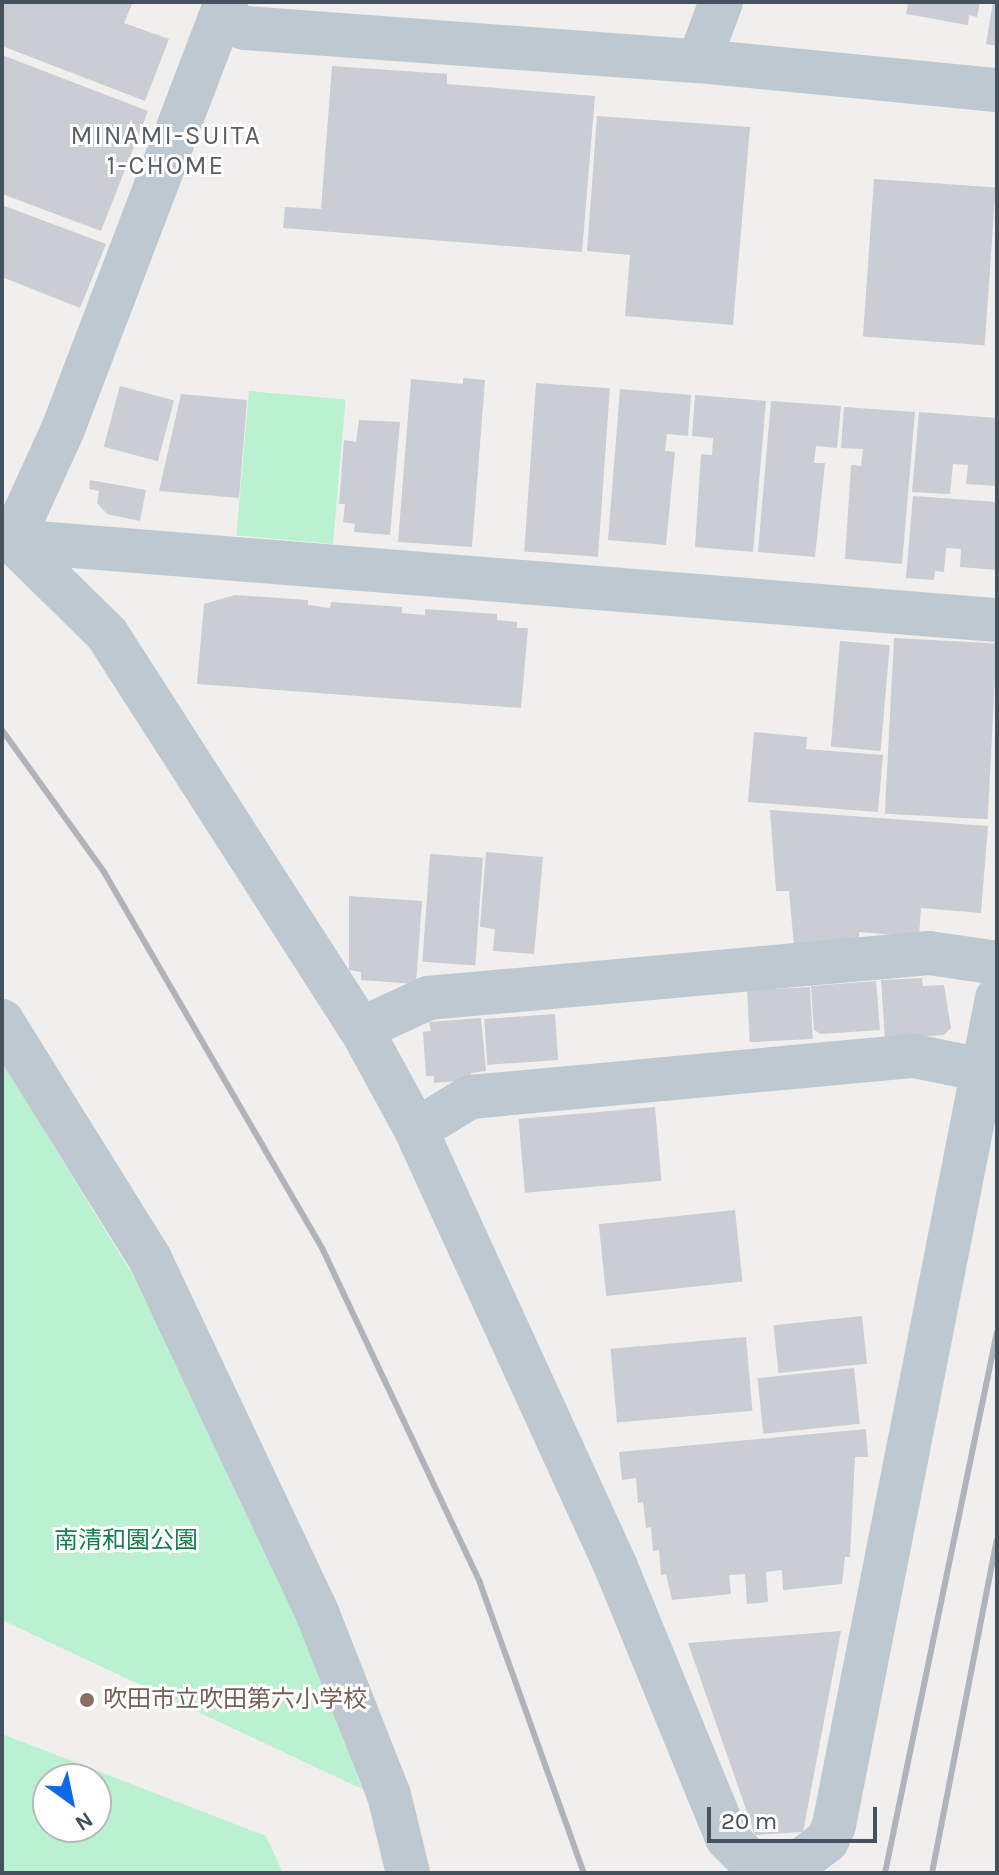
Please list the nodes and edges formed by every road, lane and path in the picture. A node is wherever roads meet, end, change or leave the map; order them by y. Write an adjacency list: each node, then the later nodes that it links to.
1 (721, 2): 3 (street)
2 (222, 11): 3 (street); 5 (street)
3 (699, 61): 4 (street)
4 (997, 90)
5 (7, 536): 6 (street); 10 (street)
6 (997, 620)
7 (997, 963): 10 (street)
8 (997, 998): 11 (street)
9 (2, 1021): 13 (street)
10 (361, 1029): 12 (street)
11 (983, 1070): 12 (street); 12 (street)
12 (416, 1130)
13 (408, 1873)

